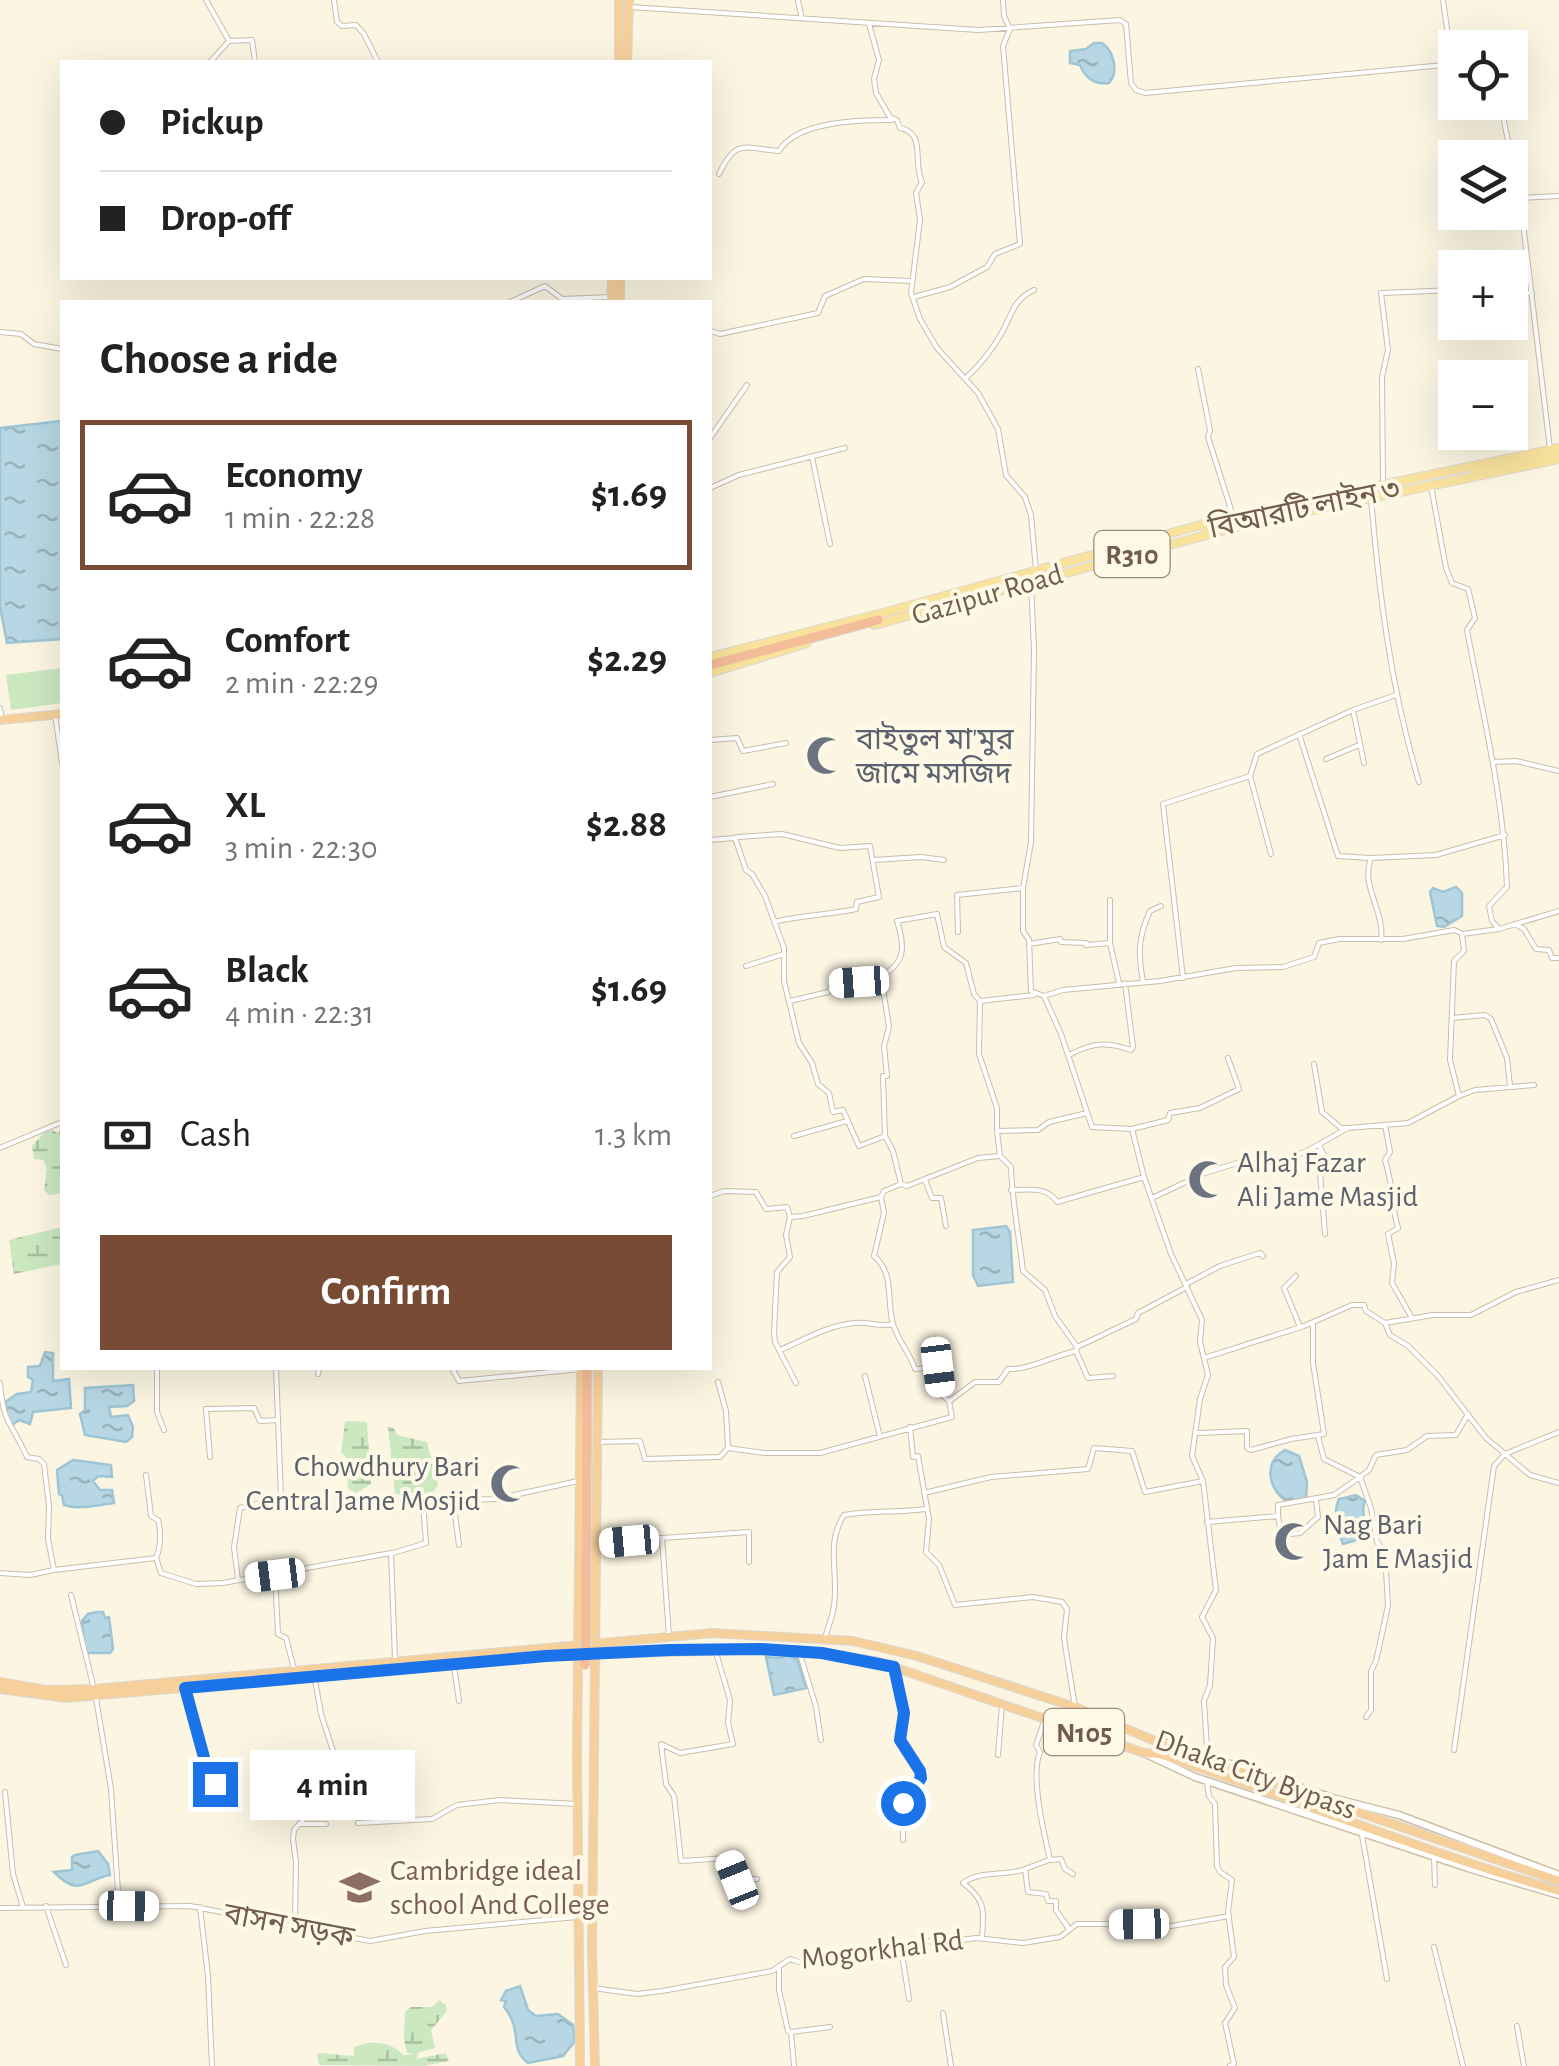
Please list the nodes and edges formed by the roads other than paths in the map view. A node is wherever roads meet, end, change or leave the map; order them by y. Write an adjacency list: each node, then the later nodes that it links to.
1 (206, 0): 12 (street)
2 (334, 0): 15 (street)
3 (619, 0): 16 (highway)
4 (798, 0): 8 (street)
5 (1004, 0): 10 (street)
6 (1444, 0): 11 (street)
7 (630, 4): 8 (street); 17 (highway)
8 (801, 16): 9 (street)
9 (869, 24): 10 (street); 19 (street)
10 (1010, 29): 18 (street); 29 (street)
11 (1449, 30)
12 (229, 40): 13 (street); 14 (street)
13 (212, 60)
14 (256, 60)
15 (377, 60)
16 (619, 60)
17 (627, 60)
18 (1438, 65)
19 (897, 120): 20 (street); 24 (street)
20 (719, 174)
21 (1559, 196): 22 (street)
22 (1528, 198)
23 (1524, 230): 28 (street)
24 (911, 281): 29 (street); 33 (street)
25 (1034, 290): 36 (street)
26 (1438, 291): 42 (street)
27 (1528, 293): 28 (street)
28 (1532, 293): 40 (street)
29 (912, 297): 36 (street)
30 (514, 300): 31 (street)
31 (611, 300)
32 (0, 332): 34 (street)
33 (712, 332)
34 (60, 350)
35 (1198, 369): 46 (street)
36 (966, 379): 48 (street)
37 (747, 385): 38 (street)
38 (712, 435)
39 (845, 448): 41 (street)
40 (1557, 452): 42 (main road, Gazipur Road / R310); 43 (main road, Gazipur Road / R310); 50 (main road, বিআরটি লাইন ৩)
41 (812, 457): 44 (street); 47 (street)
42 (1383, 486): 46 (main road, Gazipur Road / R310)
43 (1432, 486): 45 (main road, Gazipur Road / R310); 64 (street)
44 (712, 487)
45 (1372, 498): 49 (main road, Gazipur Road / R310); 54 (street)
46 (1233, 516): 48 (main road, Gazipur Road / R310)
47 (830, 544)
48 (1036, 570): 50 (main road, Gazipur Road / R310)
49 (1031, 582): 53 (main road, Gazipur Road / R310); 78 (street)
50 (877, 618): 51 (main road, Gazipur Road / R310); 52 (highway, বিআরটি লাইন ৩)
51 (712, 660)
52 (712, 661)
53 (712, 672)
54 (1396, 695): 56 (street); 68 (street)
55 (0, 708): 58 (street)
56 (1353, 710): 59 (street); 62 (street)
57 (59, 715): 58 (highway)
58 (1, 720)
59 (1299, 734): 67 (street); 75 (street)
60 (712, 740): 61 (street)
61 (786, 743)
62 (1359, 745): 63 (street); 65 (street)
63 (1326, 759)
64 (1494, 762): 66 (street); 71 (street)
65 (1364, 763)
66 (1559, 771)
67 (1250, 776): 74 (street); 94 (street)
68 (1419, 782)
69 (773, 784): 70 (street)
70 (712, 797)
71 (1505, 835): 75 (street); 84 (street)
72 (736, 838): 73 (street); 76 (street); 82 (street)
73 (712, 840)
74 (1271, 854)
75 (1371, 858): 87 (street)
76 (874, 860): 77 (street); 82 (street)
77 (944, 860)
78 (1023, 888): 85 (street); 89 (street)
79 (1110, 900): 88 (street)
80 (1161, 906): 95 (street)
81 (1559, 911): 83 (street)
82 (774, 922): 90 (street)
83 (1516, 924): 84 (street); 91 (street)
84 (1499, 929): 86 (street)
85 (958, 932)
86 (1462, 934): 87 (street); 101 (street)
87 (1381, 940): 94 (street)
88 (1110, 943): 89 (street); 96 (street)
89 (1030, 944): 97 (street)
90 (784, 954): 92 (street); 99 (street)
91 (1559, 958)
92 (746, 966)
93 (881, 976): 99 (street); 100 (street); 116 (street)
94 (1183, 978): 95 (street)
95 (1143, 982): 96 (street)
96 (1122, 984): 98 (street); 102 (street)
97 (1034, 995): 98 (street); 100 (street)
98 (1044, 996): 102 (street)
99 (789, 1001): 109 (street)
100 (980, 1001): 114 (street)
101 (1452, 1018): 106 (street); 107 (street)
102 (1069, 1055): 108 (street)
103 (1228, 1058): 113 (street)
104 (1314, 1064): 112 (street)
105 (1534, 1085): 106 (street)
106 (1510, 1086): 107 (street)
107 (1458, 1096): 111 (street)
108 (1087, 1113): 113 (street); 114 (street)
109 (847, 1121): 115 (street); 116 (street)
110 (60, 1123): 118 (street)
111 (1386, 1124): 112 (street); 134 (street)
112 (1348, 1128): 117 (street)
113 (1132, 1129): 120 (street)
114 (998, 1132): 119 (street)
115 (794, 1136)
116 (885, 1136): 122 (street)
117 (1319, 1145): 126 (street); 129 (street)
118 (0, 1148)
119 (1000, 1156): 121 (street); 123 (street)
120 (1144, 1177): 123 (street); 126 (street)
121 (925, 1180): 122 (street); 128 (street)
122 (900, 1184): 125 (street)
123 (1012, 1190): 139 (street)
124 (712, 1195): 127 (street)
125 (881, 1197): 127 (street); 137 (street)
126 (1152, 1198): 133 (street)
127 (790, 1217): 140 (street)
128 (946, 1226)
129 (1325, 1234)
130 (1264, 1256): 133 (street)
131 (1296, 1276): 138 (street)
132 (1559, 1280): 134 (street)
133 (1186, 1286): 139 (street); 141 (street)
134 (1412, 1318): 136 (street)
135 (1313, 1322): 136 (street); 138 (street); 161 (street)
136 (1385, 1323): 155 (street)
137 (893, 1324): 140 (street); 154 (street)
138 (1300, 1327): 141 (street)
139 (1076, 1349): 150 (street); 154 (street)
140 (780, 1350): 153 (street)
141 (1204, 1358): 159 (street)
142 (157, 1370): 158 (street)
143 (276, 1370): 156 (street)
144 (453, 1370): 145 (street)
145 (565, 1370)
146 (583, 1370): 169 (highway)
147 (583, 1370): 191 (highway)
148 (598, 1370): 163 (highway)
149 (865, 1376): 162 (street)
150 (1113, 1376)
151 (718, 1382): 164 (street)
152 (0, 1383): 184 (street)
153 (796, 1383)
154 (949, 1400): 157 (street)
155 (1468, 1414): 165 (street); 168 (street)
156 (278, 1420): 166 (street); 187 (street)
157 (910, 1427): 162 (street); 172 (street)
158 (164, 1430)
159 (1196, 1432): 161 (street); 170 (street)
160 (1559, 1432): 165 (street)
161 (1318, 1436): 168 (street)
162 (880, 1437): 164 (street)
163 (597, 1442): 164 (street); 179 (highway)
164 (728, 1448)
165 (1505, 1454): 171 (street); 210 (street)
166 (210, 1457)
167 (146, 1474): 182 (street)
168 (1360, 1477): 174 (street); 206 (street)
169 (582, 1478): 173 (street); 191 (highway)
170 (1203, 1481): 172 (street); 177 (street)
171 (1559, 1482)
172 (924, 1493): 175 (street)
173 (453, 1499): 180 (street); 181 (street)
174 (1316, 1500): 176 (street); 176 (street)
175 (926, 1509): 190 (street); 205 (street)
176 (1278, 1516): 177 (street)
177 (1207, 1522): 209 (street)
178 (662, 1538): 179 (street); 183 (street); 189 (street)
179 (596, 1544): 191 (highway)
180 (459, 1545)
181 (391, 1553): 186 (street); 194 (street)
182 (156, 1558): 184 (street); 187 (street)
183 (749, 1562)
184 (54, 1570): 185 (street)
185 (0, 1573)
186 (275, 1575): 187 (street); 198 (street)
187 (238, 1580)
188 (70, 1595): 202 (street)
189 (669, 1637): 190 (highway, Dhaka City Bypass / N105); 191 (highway, Dhaka City Bypass / N105)
190 (825, 1638): 205 (highway, Dhaka City Bypass / N105)
191 (586, 1647): 192 (highway, Dhaka City Bypass / N105); 194 (highway, Dhaka City Bypass / N105); 195 (highway, bridge); 196 (highway); 216 (highway); 245 (highway)
192 (715, 1650): 193 (highway, Dhaka City Bypass / N105); 226 (street)
193 (799, 1651): 197 (highway, Dhaka City Bypass / N105); 208 (street)
194 (395, 1662): 198 (highway, Dhaka City Bypass / N105)
195 (585, 1665)
196 (454, 1666): 199 (highway); 203 (street)
197 (894, 1667): 204 (highway, Dhaka City Bypass / N105); 221 (street)
198 (294, 1671): 202 (highway, Dhaka City Bypass / N105)
199 (314, 1676): 201 (highway); 218 (street)
200 (0, 1685): 202 (highway, Dhaka City Bypass / N105)
201 (185, 1688): 202 (highway); 214 (street)
202 (95, 1692): 231 (street)
203 (459, 1701)
204 (1002, 1705): 207 (highway, Dhaka City Bypass / N105); 212 (street)
205 (1075, 1707): 227 (highway, Dhaka City Bypass / N105)
206 (1366, 1717)
207 (1045, 1719): 211 (highway, Dhaka City Bypass / N105); 223 (street)
208 (821, 1740)
209 (1207, 1748)
210 (1454, 1750)
211 (1144, 1753): 213 (main road); 229 (highway, Dhaka City Bypass / N105)
212 (998, 1754)
213 (1207, 1781): 220 (main road); 235 (street)
214 (215, 1784)
215 (5, 1792): 232 (street)
216 (578, 1804): 217 (street); 236 (highway)
217 (358, 1823)
218 (299, 1824): 219 (street); 237 (street)
219 (326, 1824)
220 (1362, 1831): 222 (main road); 244 (street)
221 (903, 1840)
222 (1434, 1857): 228 (street); 229 (main road)
223 (1050, 1860): 224 (street); 225 (street)
224 (1025, 1869): 238 (street); 239 (street)
225 (1073, 1874)
226 (756, 1878)
227 (1559, 1878)
228 (1435, 1885)
229 (1559, 1893)
230 (46, 1906): 231 (street, বাসন সড়ক); 232 (street, বাসন সড়ক); 242 (street)
231 (119, 1906): 233 (street, বাসন সড়ক)
232 (23, 1907): 234 (street, বাসন সড়ক)
233 (200, 1907): 237 (street, বাসন সড়ক); 251 (street)
234 (0, 1908)
235 (1229, 1916): 238 (street, Mogorkhal Rd); 256 (street)
236 (577, 1917): 237 (street, বাসন সড়ক); 252 (highway)
237 (295, 1925)
238 (1069, 1929): 239 (street, Mogorkhal Rd)
239 (982, 1939): 240 (street, Mogorkhal Rd)
240 (901, 1947): 243 (street, Mogorkhal Rd); 246 (street)
241 (1434, 1947): 257 (street)
242 (66, 1966)
243 (779, 1968): 245 (street, Mogorkhal Rd); 250 (street)
244 (1388, 1979)
245 (593, 1988): 253 (highway)
246 (909, 1999)
247 (943, 2013): 255 (street)
248 (1517, 2026): 258 (street)
249 (830, 2027): 250 (street)
250 (792, 2032): 254 (street)
251 (212, 2066)
252 (580, 2066)
253 (595, 2066)
254 (794, 2066)
255 (951, 2066)
256 (1230, 2066)
257 (1463, 2066)
258 (1524, 2066)

